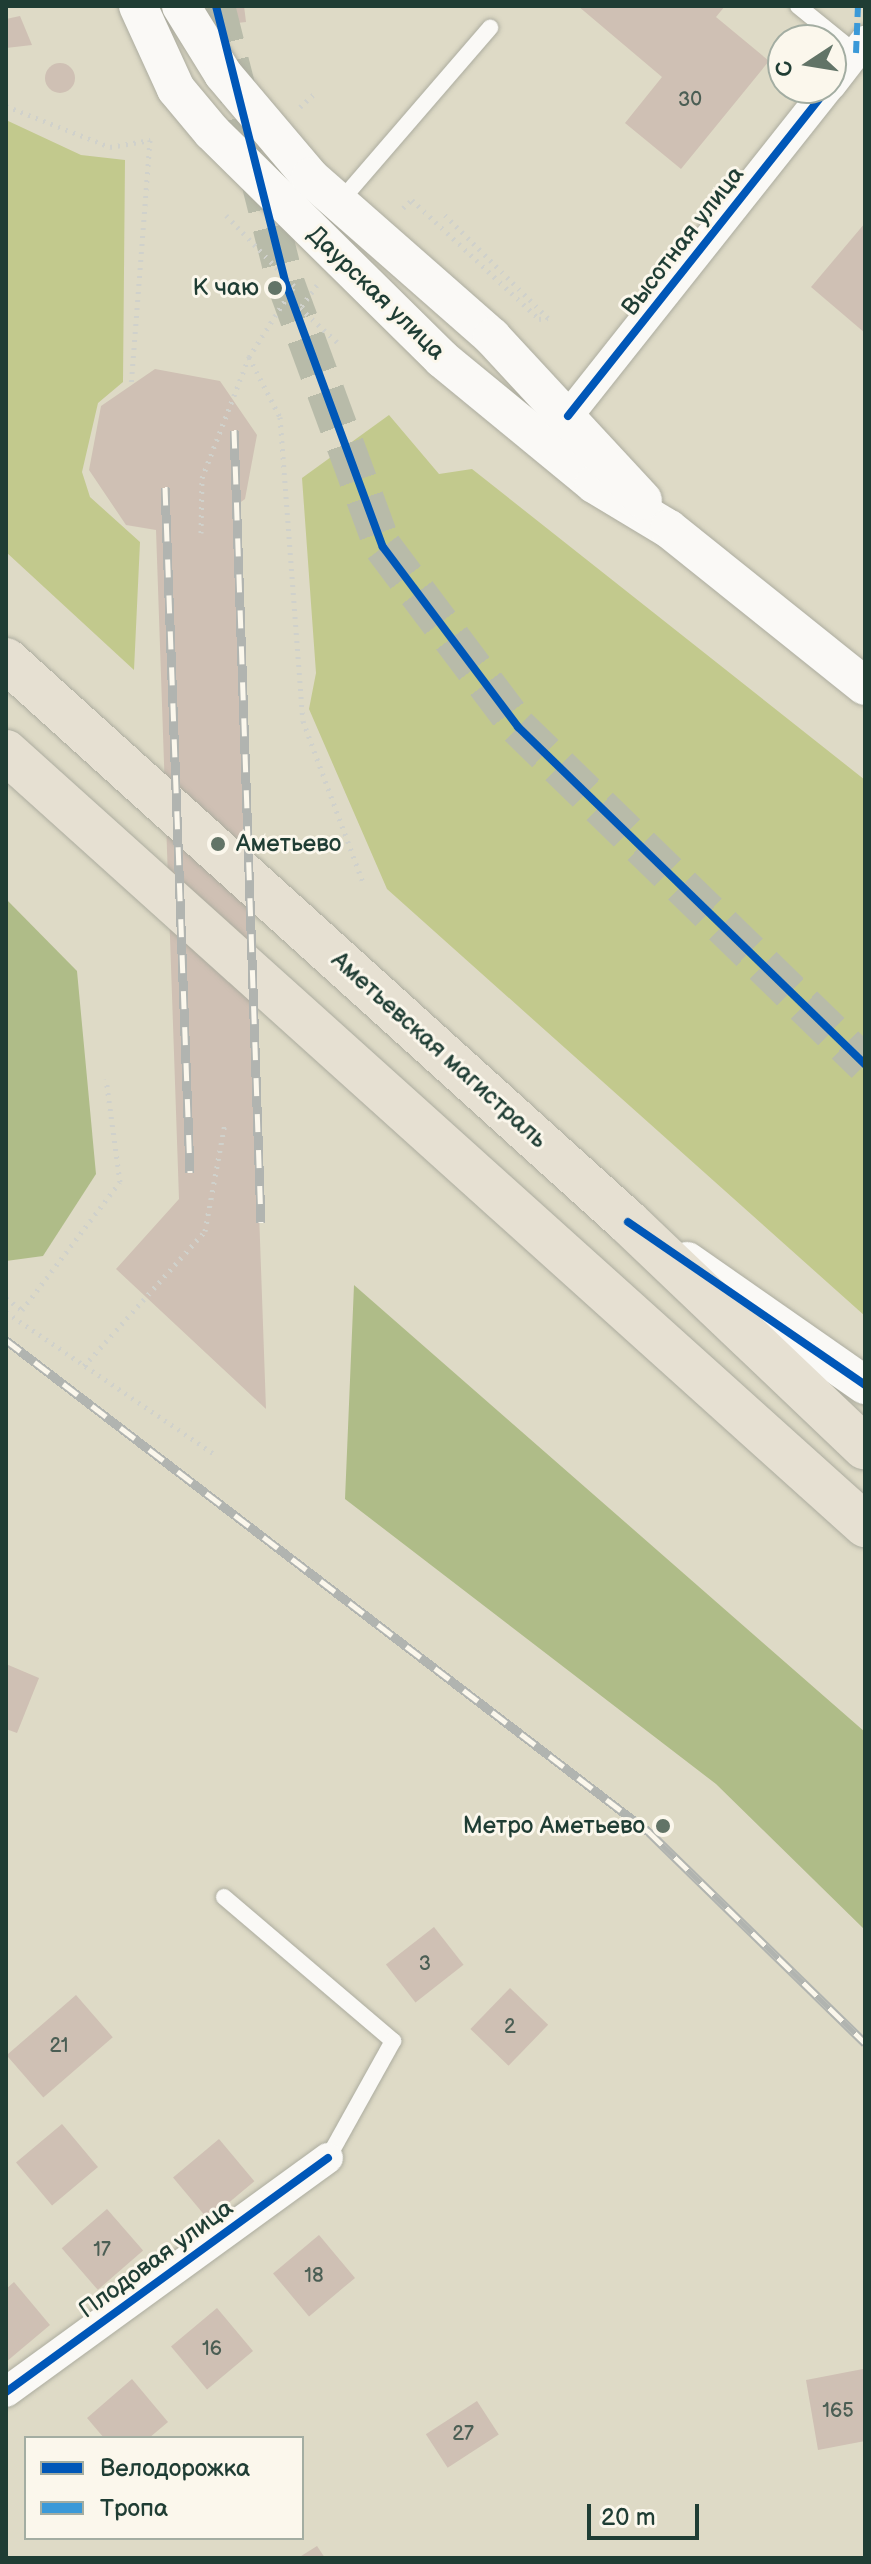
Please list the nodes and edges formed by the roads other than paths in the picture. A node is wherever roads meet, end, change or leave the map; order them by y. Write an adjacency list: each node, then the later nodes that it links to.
1 (138, 6): 10 (street, Даурская улица)
2 (181, 6): 8 (street, Даурская улица)
3 (798, 6): 5 (lane)
4 (490, 28): 8 (lane)
5 (860, 47): 6 (street, Высотная улица)
6 (847, 64)
7 (816, 104): 9 (street, Высотная улица)
8 (337, 206): 9 (street, Даурская улица)
9 (568, 416): 10 (street, Даурская улица)
10 (669, 529): 12 (street, Даурская улица)
11 (6, 660): 14 (main road, Аметьевская магистраль)
12 (865, 686)
13 (6, 752): 17 (main road)
14 (628, 1222): 15 (street); 16 (main road, Аметьевская магистраль)
15 (865, 1385)
16 (865, 1448)
17 (865, 1525)
18 (224, 1897): 19 (lane)
19 (328, 2158): 20 (street, Плодовая улица)
20 (6, 2392)

